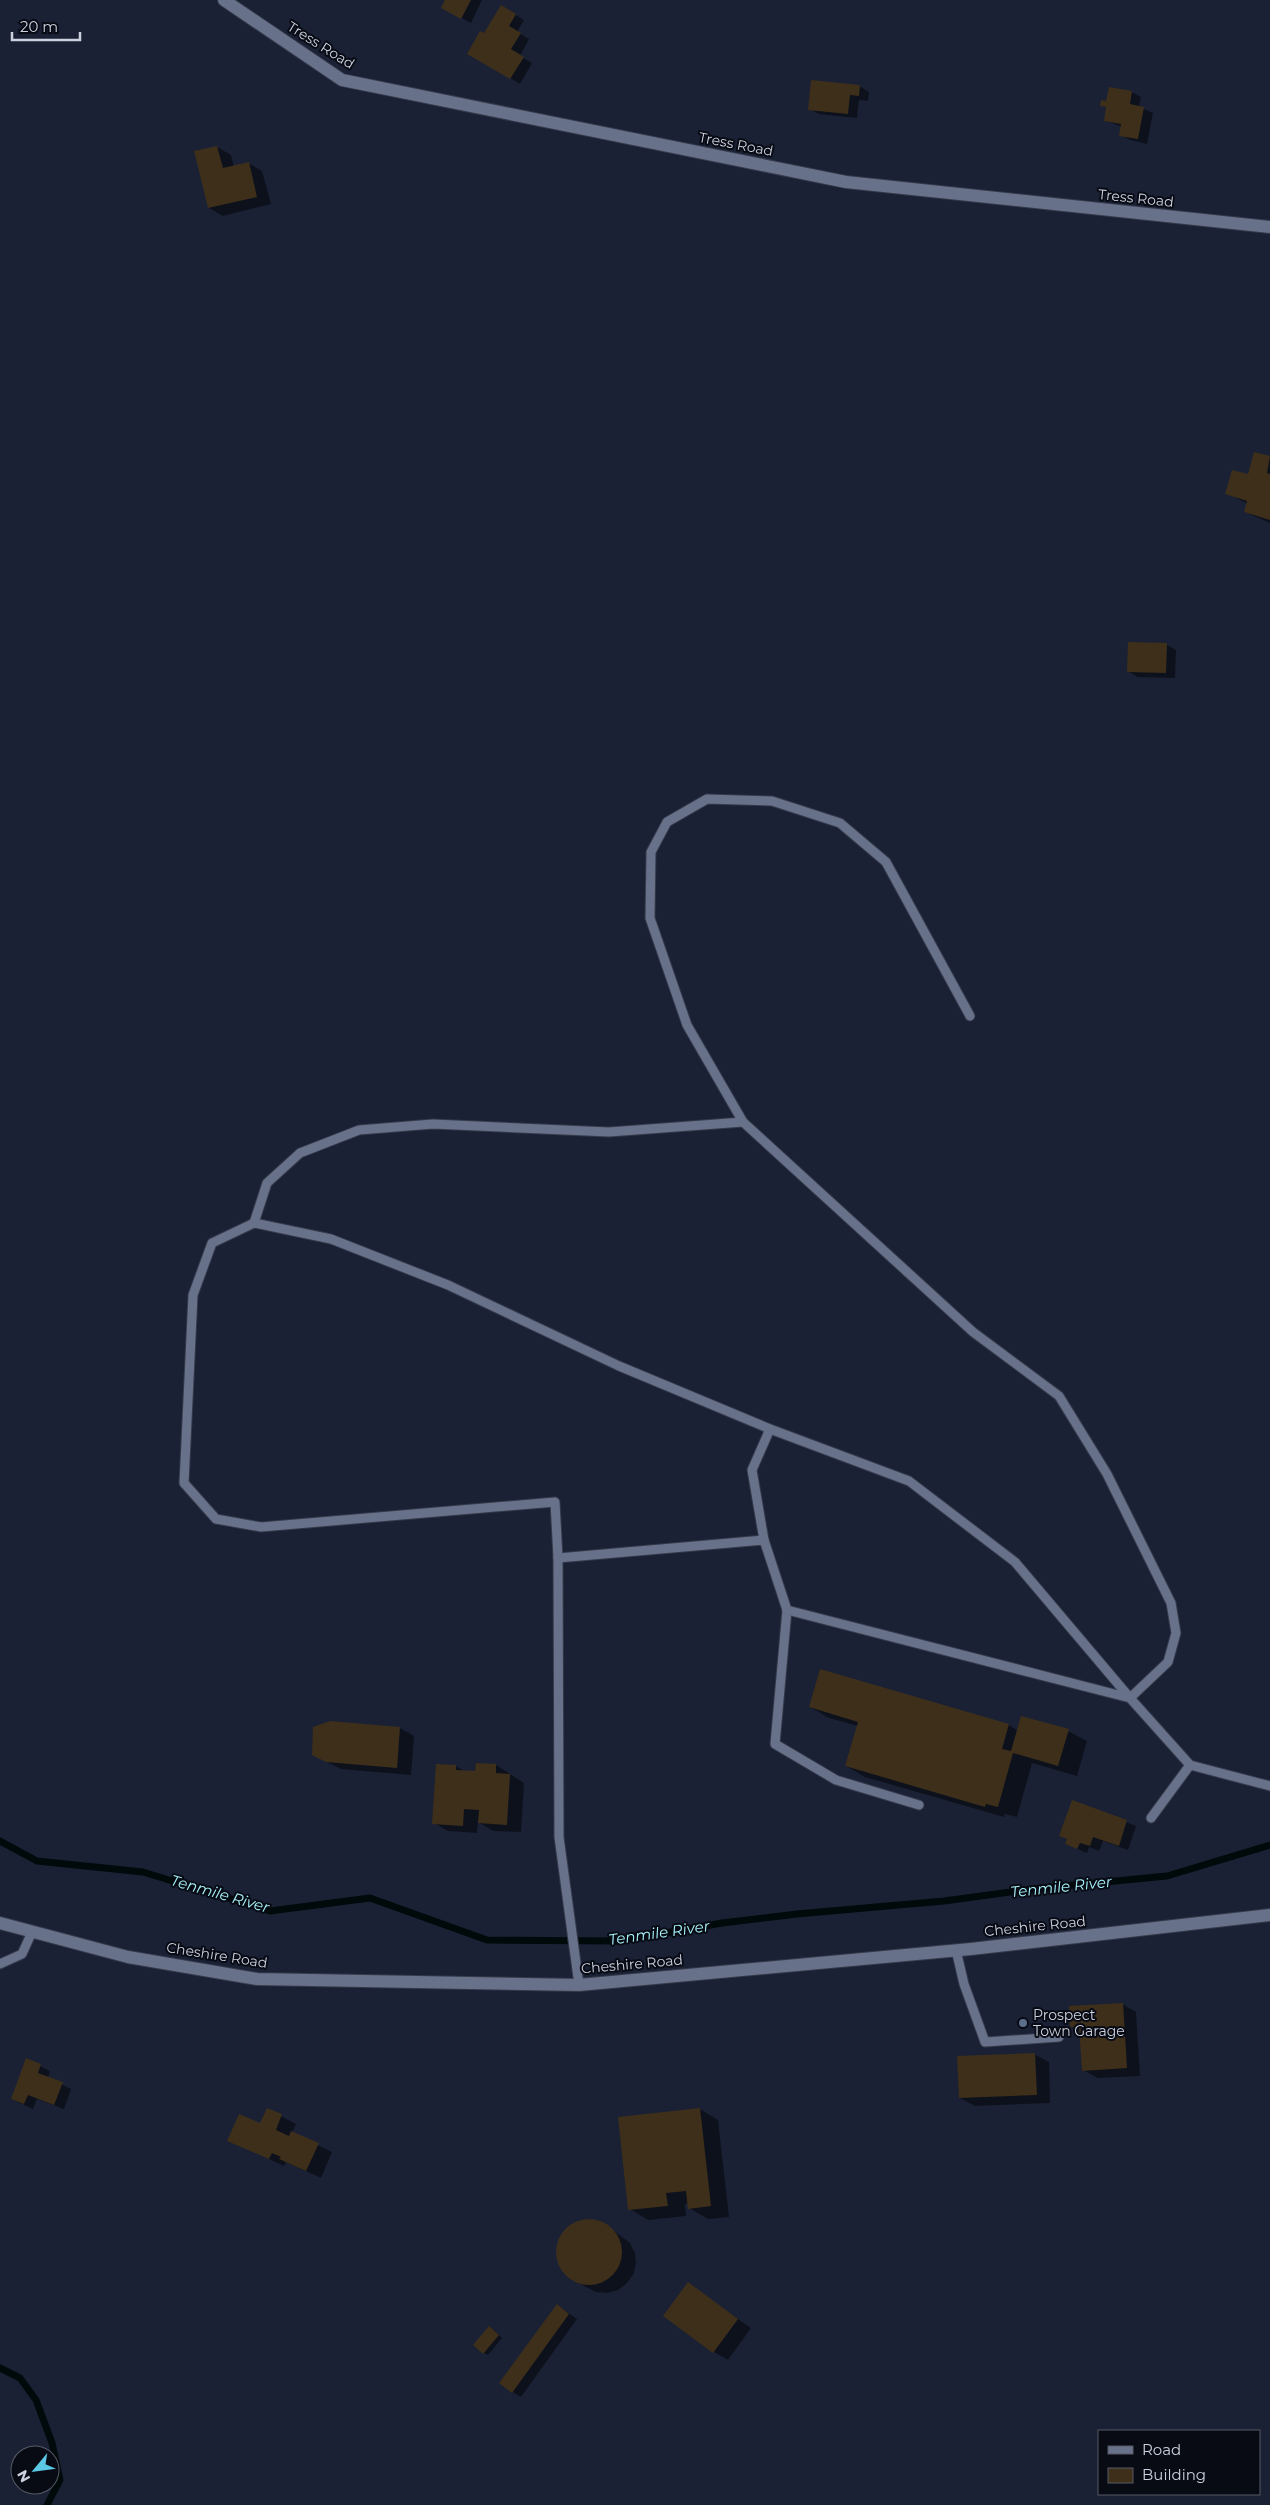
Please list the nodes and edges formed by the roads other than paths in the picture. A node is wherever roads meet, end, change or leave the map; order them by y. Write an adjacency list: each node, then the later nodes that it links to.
1 (224, 0): 2 (main road, Tress Road)
2 (1270, 227)
3 (970, 1016): 4 (lane)
4 (743, 1122): 5 (lane); 10 (lane)
5 (254, 1223): 6 (lane); 8 (lane)
6 (770, 1429): 7 (lane); 10 (lane)
7 (764, 1540): 8 (lane); 9 (lane)
8 (558, 1558): 20 (lane)
9 (787, 1610): 10 (lane); 13 (lane)
10 (1130, 1698): 11 (lane)
11 (1190, 1765): 12 (lane); 14 (lane)
12 (1270, 1786)
13 (919, 1805)
14 (1151, 1818)
15 (1270, 1916): 18 (main road, Cheshire Road)
16 (0, 1924): 17 (main road, Cheshire Road)
17 (32, 1932): 19 (lane); 20 (main road, Cheshire Road)
18 (956, 1950): 20 (main road, Cheshire Road); 21 (lane)
19 (0, 1964)
20 (579, 1985)
21 (1059, 2037)

